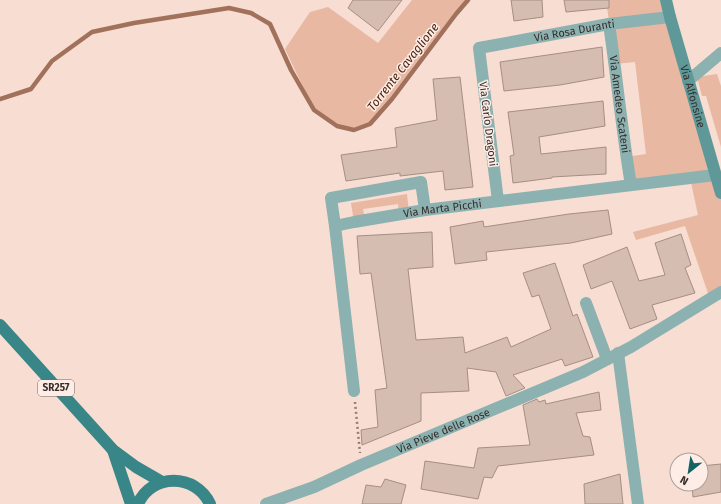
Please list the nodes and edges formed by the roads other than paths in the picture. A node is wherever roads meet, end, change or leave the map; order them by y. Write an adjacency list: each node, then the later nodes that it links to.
1 (666, 0): 2 (main road, Via Alfonsine)
2 (670, 17): 3 (street, Via Rosa Duranti); 6 (main road, Via Alfonsine)
3 (609, 24): 4 (street, Via Rosa Duranti); 8 (street, Via Amedeo Scateni)
4 (479, 48): 10 (street, Via Carlo Dragoni)
5 (721, 53): 6 (street)
6 (688, 81): 7 (main road, Via Alfonsine)
7 (715, 175): 8 (street, Via Marta Picchi); 9 (main road, Via Alfonsine)
8 (631, 185): 10 (street, Via Marta Picchi)
9 (721, 193)
10 (498, 201): 11 (street, Via Marta Picchi)
11 (425, 210): 12 (street, Via Marta Picchi); 12 (street)
12 (336, 226): 18 (street)
13 (721, 292): 16 (street, Via Pieve delle Rose)
14 (586, 303): 17 (street)
15 (0, 325): 19 (main road, SR257)
16 (618, 354): 17 (street, Via Pieve delle Rose); 25 (street)
17 (607, 359): 24 (street, Via Pieve delle Rose)
18 (354, 391)
19 (113, 450): 20 (main road, SR257); 21 (main road, SR257)
20 (162, 482): 22 (main road); 23 (main road)
21 (131, 504)
22 (138, 504)
23 (210, 504)
24 (266, 504)
25 (638, 504)

